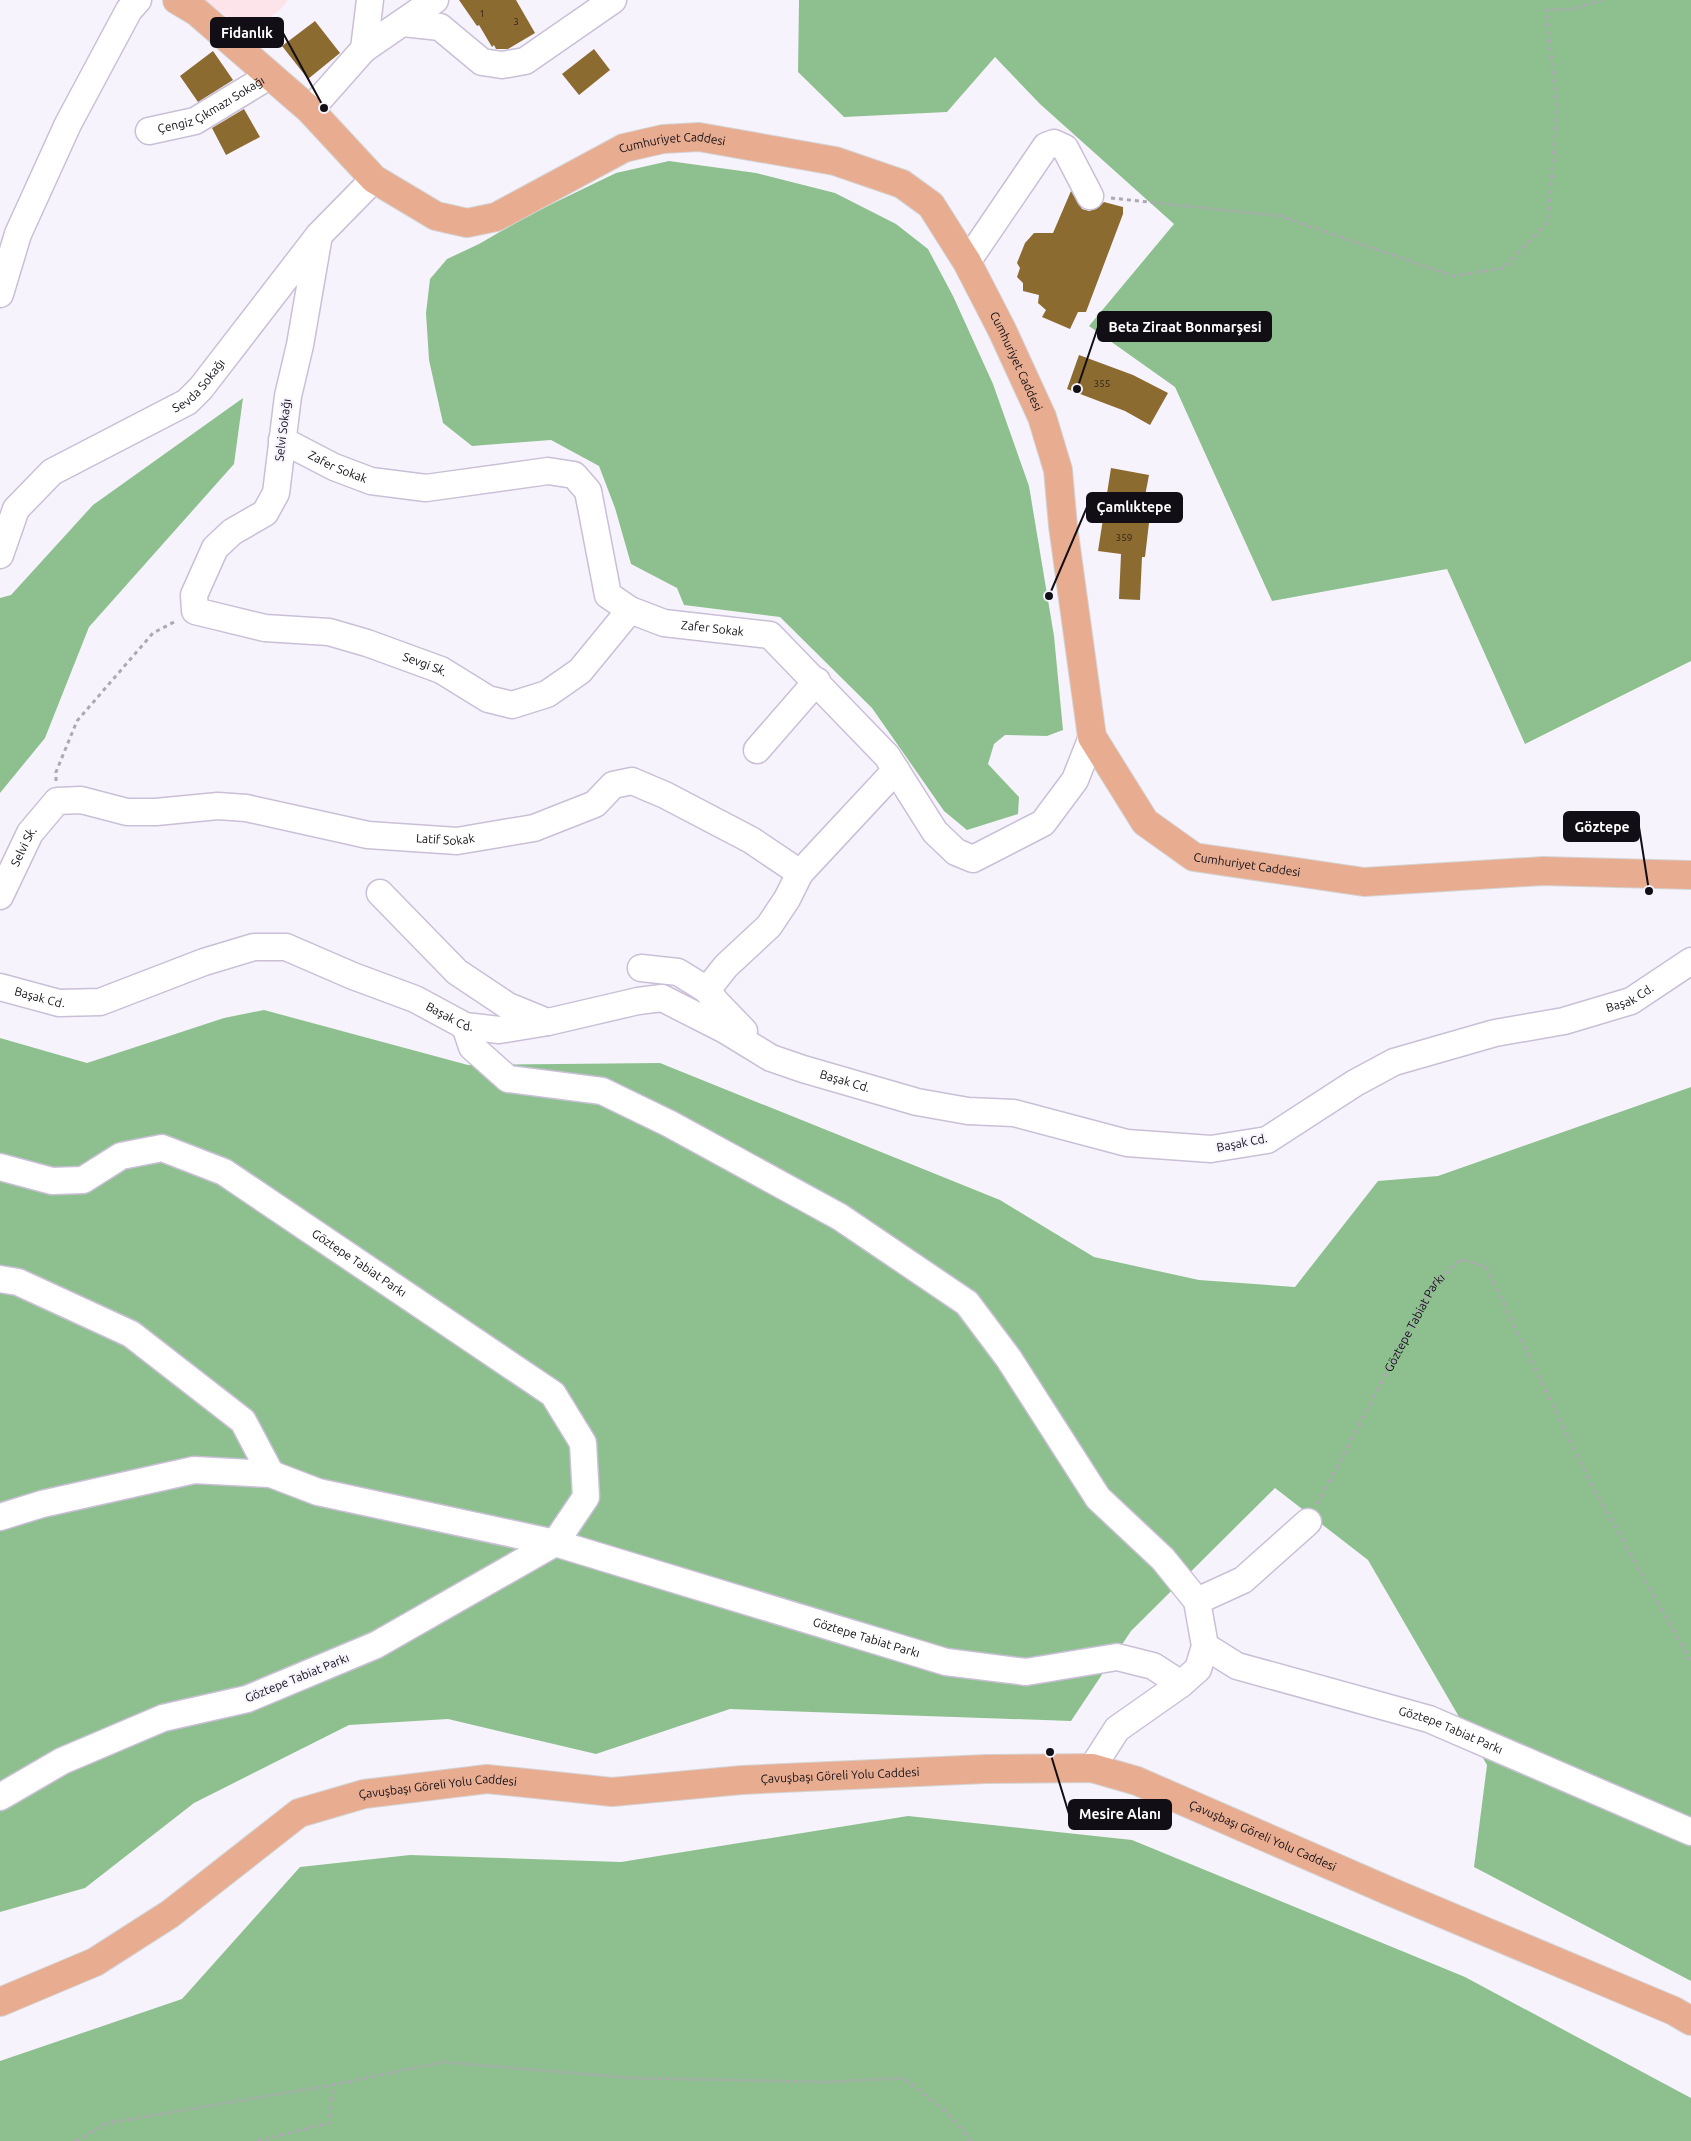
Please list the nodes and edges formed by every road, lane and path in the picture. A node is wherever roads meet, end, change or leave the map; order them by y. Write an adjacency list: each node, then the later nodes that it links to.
1 (138, 0): 16 (street)
2 (370, 0): 8 (street)
3 (434, 0): 7 (street)
4 (613, 0): 7 (street)
5 (1601, 0): 13 (path)
6 (193, 4): 9 (main road, Cumhuriyet Caddesi)
7 (403, 23): 8 (street)
8 (364, 49): 10 (street)
9 (270, 76): 10 (main road, Cumhuriyet Caddesi); 11 (street, Çengiz Çıkmazı Sokağı)
10 (310, 110): 12 (main road, Cumhuriyet Caddesi)
11 (149, 131)
12 (374, 179): 14 (street, Sevda Sokağı); 15 (main road, Cumhuriyet Caddesi)
13 (1090, 196): 15 (street)
14 (319, 235): 17 (street, Selvi Sokağı); 18 (street, Sevda Sokağı)
15 (967, 262): 22 (main road, Cumhuriyet Caddesi)
16 (0, 294)
17 (282, 440): 19 (street, Selvi Sokağı); 20 (street, Zafer Sokak)
18 (0, 555)
19 (194, 603): 20 (street, Sevgi Sk.); 25 (path)
20 (630, 610): 21 (street, Zafer Sokak)
21 (817, 681): 23 (street); 24 (street, Zafer Sokak)
22 (1092, 737): 24 (street, Zafer Sokak); 27 (main road, Cumhuriyet Caddesi)
23 (757, 750)
24 (896, 770): 26 (street)
25 (57, 802): 26 (street, Latif Sokak); 29 (street, Selvi Sk.)
26 (800, 872): 33 (street)
27 (1691, 875)
28 (380, 892): 34 (street)
29 (0, 896)
30 (1691, 961): 36 (street, Başak Cd.)
31 (641, 968): 33 (street)
32 (0, 987): 35 (street, Başak Cd.)
33 (707, 990): 36 (street)
34 (548, 1022): 35 (street, Başak Cd.); 36 (street, Başak Cd.)
35 (465, 1026): 43 (street)
36 (771, 1058)
37 (0, 1167): 42 (street, Göztepe Tabiat Parkı)
38 (0, 1279): 39 (street)
39 (271, 1474): 40 (street, Göztepe Tabiat Parkı); 42 (street, Göztepe Tabiat Parkı)
40 (0, 1517)
41 (1308, 1522): 43 (street); 45 (path, Göztepe Tabiat Parkı)
42 (554, 1543): 46 (street, Göztepe Tabiat Parkı); 48 (street, Göztepe Tabiat Parkı)
43 (1197, 1601): 44 (street)
44 (1205, 1646): 46 (street); 49 (street, Göztepe Tabiat Parkı)
45 (1691, 1660)
46 (1181, 1684): 47 (street)
47 (1092, 1768): 50 (main road, Çavuşbaşı Göreli Yolu Caddesi); 51 (main road, Çavuşbaşı Göreli Yolu Caddesi)
48 (0, 1797)
49 (1691, 1832)
50 (0, 2002)
51 (1691, 2021)
52 (333, 2085): 53 (path); 54 (path); 55 (path)
53 (76, 2141)
54 (257, 2141)
55 (971, 2141)

